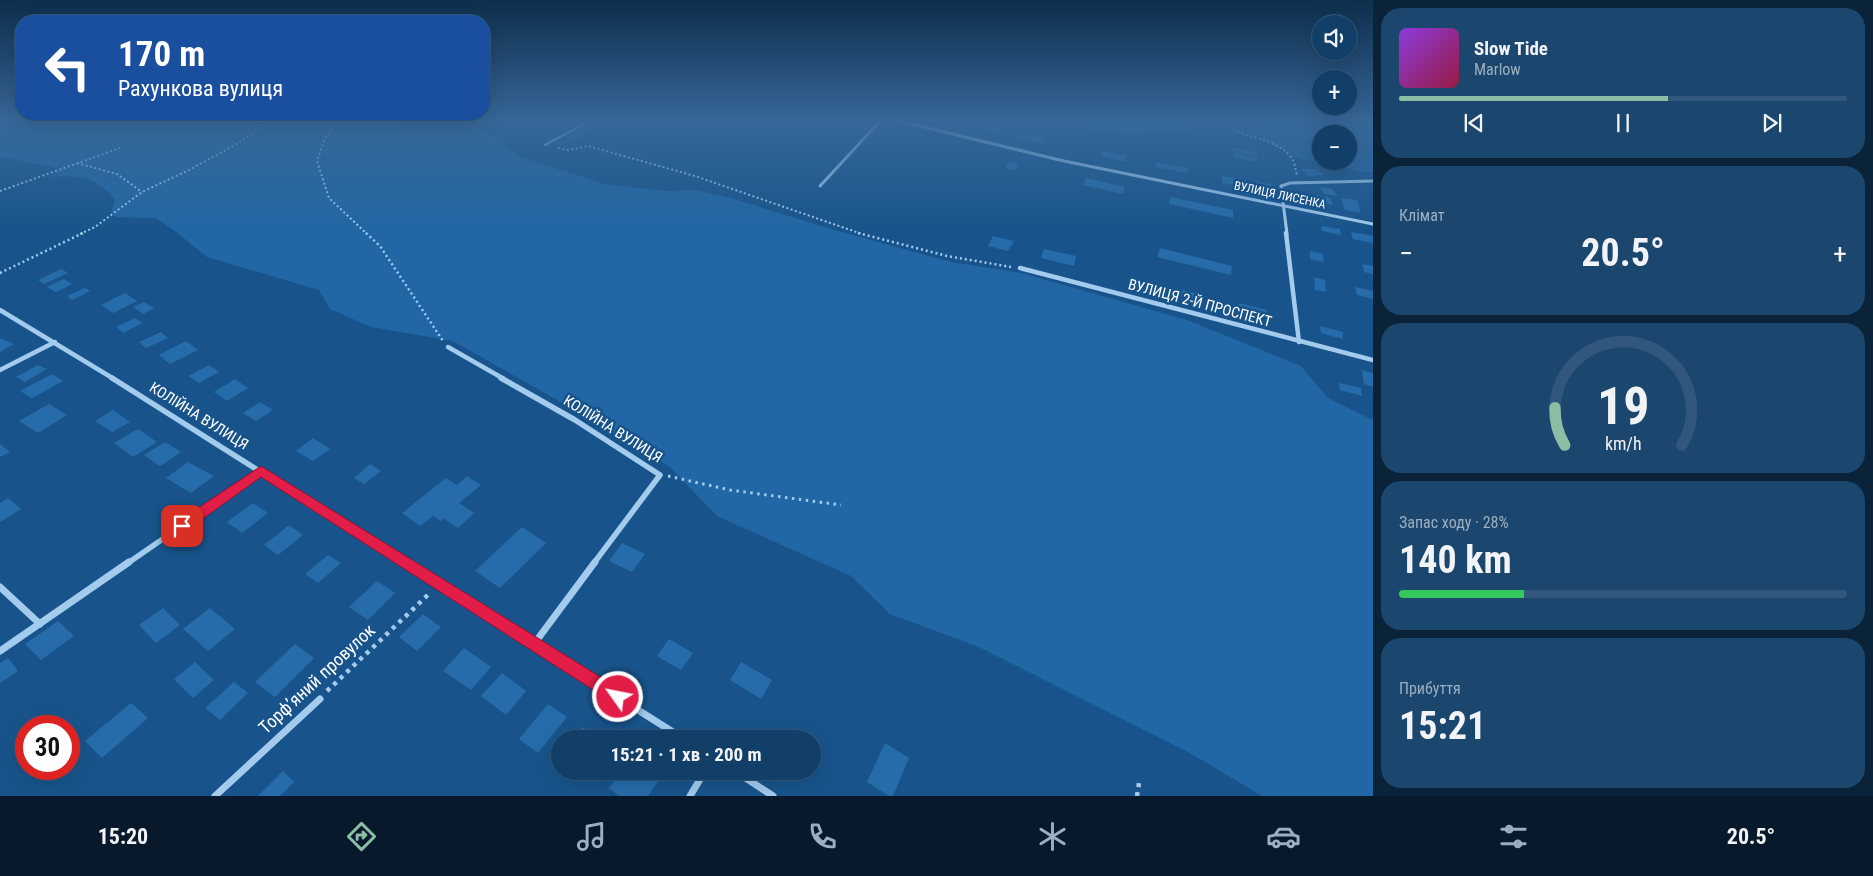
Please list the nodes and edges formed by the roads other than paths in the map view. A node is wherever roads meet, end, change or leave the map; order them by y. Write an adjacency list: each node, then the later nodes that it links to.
1 (848, 156): 4 (street)
2 (1044, 156): 5 (street, ВУЛИЦЯ ЛИСЕНКА)
3 (1373, 181): 5 (street)
4 (820, 186)
5 (1284, 206): 6 (street, ВУЛИЦЯ ЛИСЕНКА); 10 (street)
6 (1373, 224)
7 (1020, 268): 10 (street, ВУЛИЦЯ 2-Й ПРОСПЕКТ)
8 (0, 310): 9 (street, КОЛІЙНА ВУЛИЦЯ)
9 (55, 342): 13 (street); 14 (street, КОЛІЙНА ВУЛИЦЯ)
10 (1299, 342): 12 (street, ВУЛИЦЯ 2-Й ПРОСПЕКТ)
11 (448, 347): 17 (street, КОЛІЙНА ВУЛИЦЯ)
12 (1373, 360)
13 (0, 370)
14 (261, 471): 16 (street); 17 (street, КОЛІЙНА ВУЛИЦЯ)
15 (0, 587): 16 (street)
16 (40, 624): 18 (street)
17 (534, 644): 20 (street, КОЛІЙНА ВУЛИЦЯ)
18 (0, 651)
19 (320, 699): 23 (street, Торфʼяний провулок)
20 (670, 730)
21 (700, 780): 24 (street)
22 (749, 780): 25 (street)
23 (215, 796)
24 (690, 796)
25 (773, 796)

